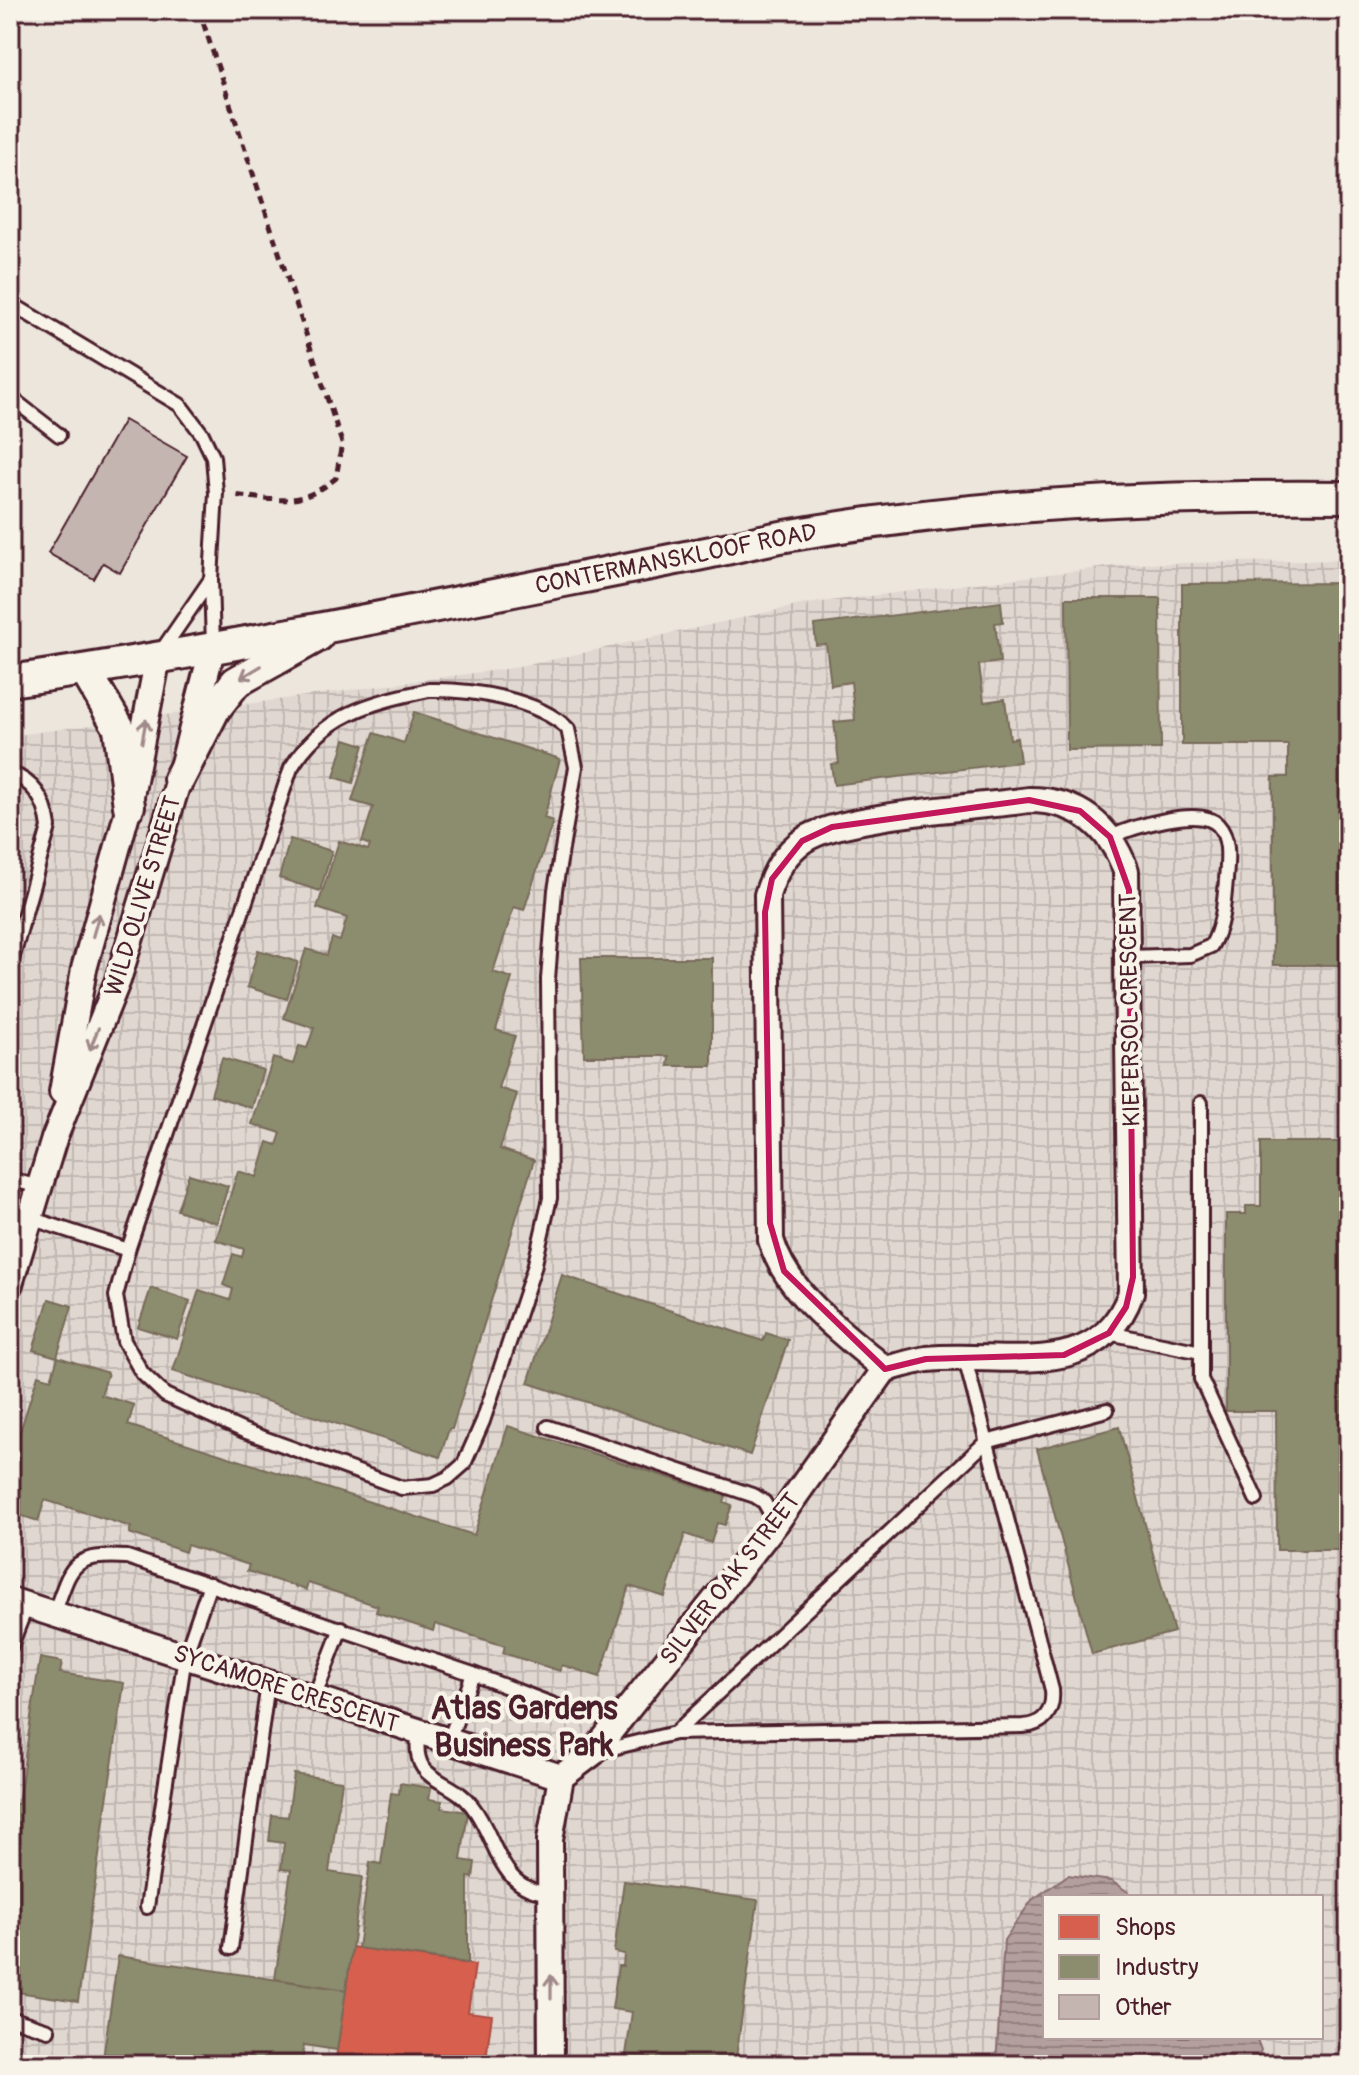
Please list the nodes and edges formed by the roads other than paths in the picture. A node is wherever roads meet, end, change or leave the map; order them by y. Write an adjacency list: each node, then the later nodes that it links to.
1 (10, 303): 5 (lane)
2 (10, 397): 3 (lane)
3 (59, 435)
4 (1349, 497): 6 (street, CONTERMANSKLOOF ROAD)
5 (211, 579): 7 (lane); 8 (lane)
6 (344, 622): 7 (street, CONTERMANSKLOOF ROAD); 12 (street, one-way to 12)
7 (213, 646): 8 (street, CONTERMANSKLOOF ROAD); 12 (street, WILD OLIVE STREET)
8 (158, 657): 9 (street, CONTERMANSKLOOF ROAD); 13 (street, WILD OLIVE STREET, one-way to 8)
9 (85, 670): 10 (street, CONTERMANSKLOOF ROAD); 13 (street)
10 (10, 681)
11 (10, 773): 16 (lane)
12 (177, 787): 13 (street); 18 (street, WILD OLIVE STREET, one-way to 18)
13 (132, 794): 18 (street, WILD OLIVE STREET, one-way to 13)
14 (1110, 837): 15 (street, KIEPERSOL CRESCENT); 15 (lane); 27 (street, KIEPERSOL CRESCENT)
15 (1130, 957): 24 (street, KIEPERSOL CRESCENT)
16 (10, 967)
17 (1201, 1103): 25 (lane)
18 (54, 1139): 20 (street, WILD OLIVE STREET)
19 (10, 1179): 20 (lane)
20 (39, 1187): 21 (street, WILD OLIVE STREET)
21 (30, 1218): 22 (lane); 23 (street, WILD OLIVE STREET)
22 (128, 1250): 22 (lane)
23 (10, 1284)
24 (1109, 1333): 25 (lane); 26 (street)
25 (1201, 1352): 31 (lane)
26 (965, 1359): 27 (street); 30 (lane)
27 (885, 1369): 32 (street, SILVER OAK STREET)
28 (1107, 1410): 30 (lane)
29 (548, 1427): 32 (lane)
30 (986, 1442): 44 (lane); 44 (lane)
31 (1256, 1499)
32 (776, 1523): 46 (street, SILVER OAK STREET)
33 (210, 1584): 35 (lane); 36 (lane); 38 (lane)
34 (18, 1602): 35 (street, SYCAMORE CRESCENT); 37 (lane)
35 (54, 1614): 38 (street, SYCAMORE CRESCENT)
36 (341, 1628): 39 (lane); 41 (lane)
37 (10, 1648)
38 (185, 1656): 40 (street, SYCAMORE CRESCENT); 49 (lane)
39 (473, 1674): 42 (lane); 45 (lane)
40 (268, 1683): 41 (street, SYCAMORE CRESCENT); 50 (lane)
41 (314, 1698): 43 (street, SYCAMORE CRESCENT)
42 (557, 1706)
43 (419, 1732): 45 (street, SYCAMORE CRESCENT); 48 (lane)
44 (675, 1733): 46 (lane)
45 (449, 1741): 47 (street, SYCAMORE CRESCENT)
46 (593, 1753): 47 (street, SILVER OAK STREET)
47 (561, 1777): 48 (street)
48 (550, 1893): 53 (street, one-way to 48)
49 (147, 1907)
50 (231, 1948)
51 (10, 2018): 52 (lane)
52 (48, 2030)
53 (551, 2065)

